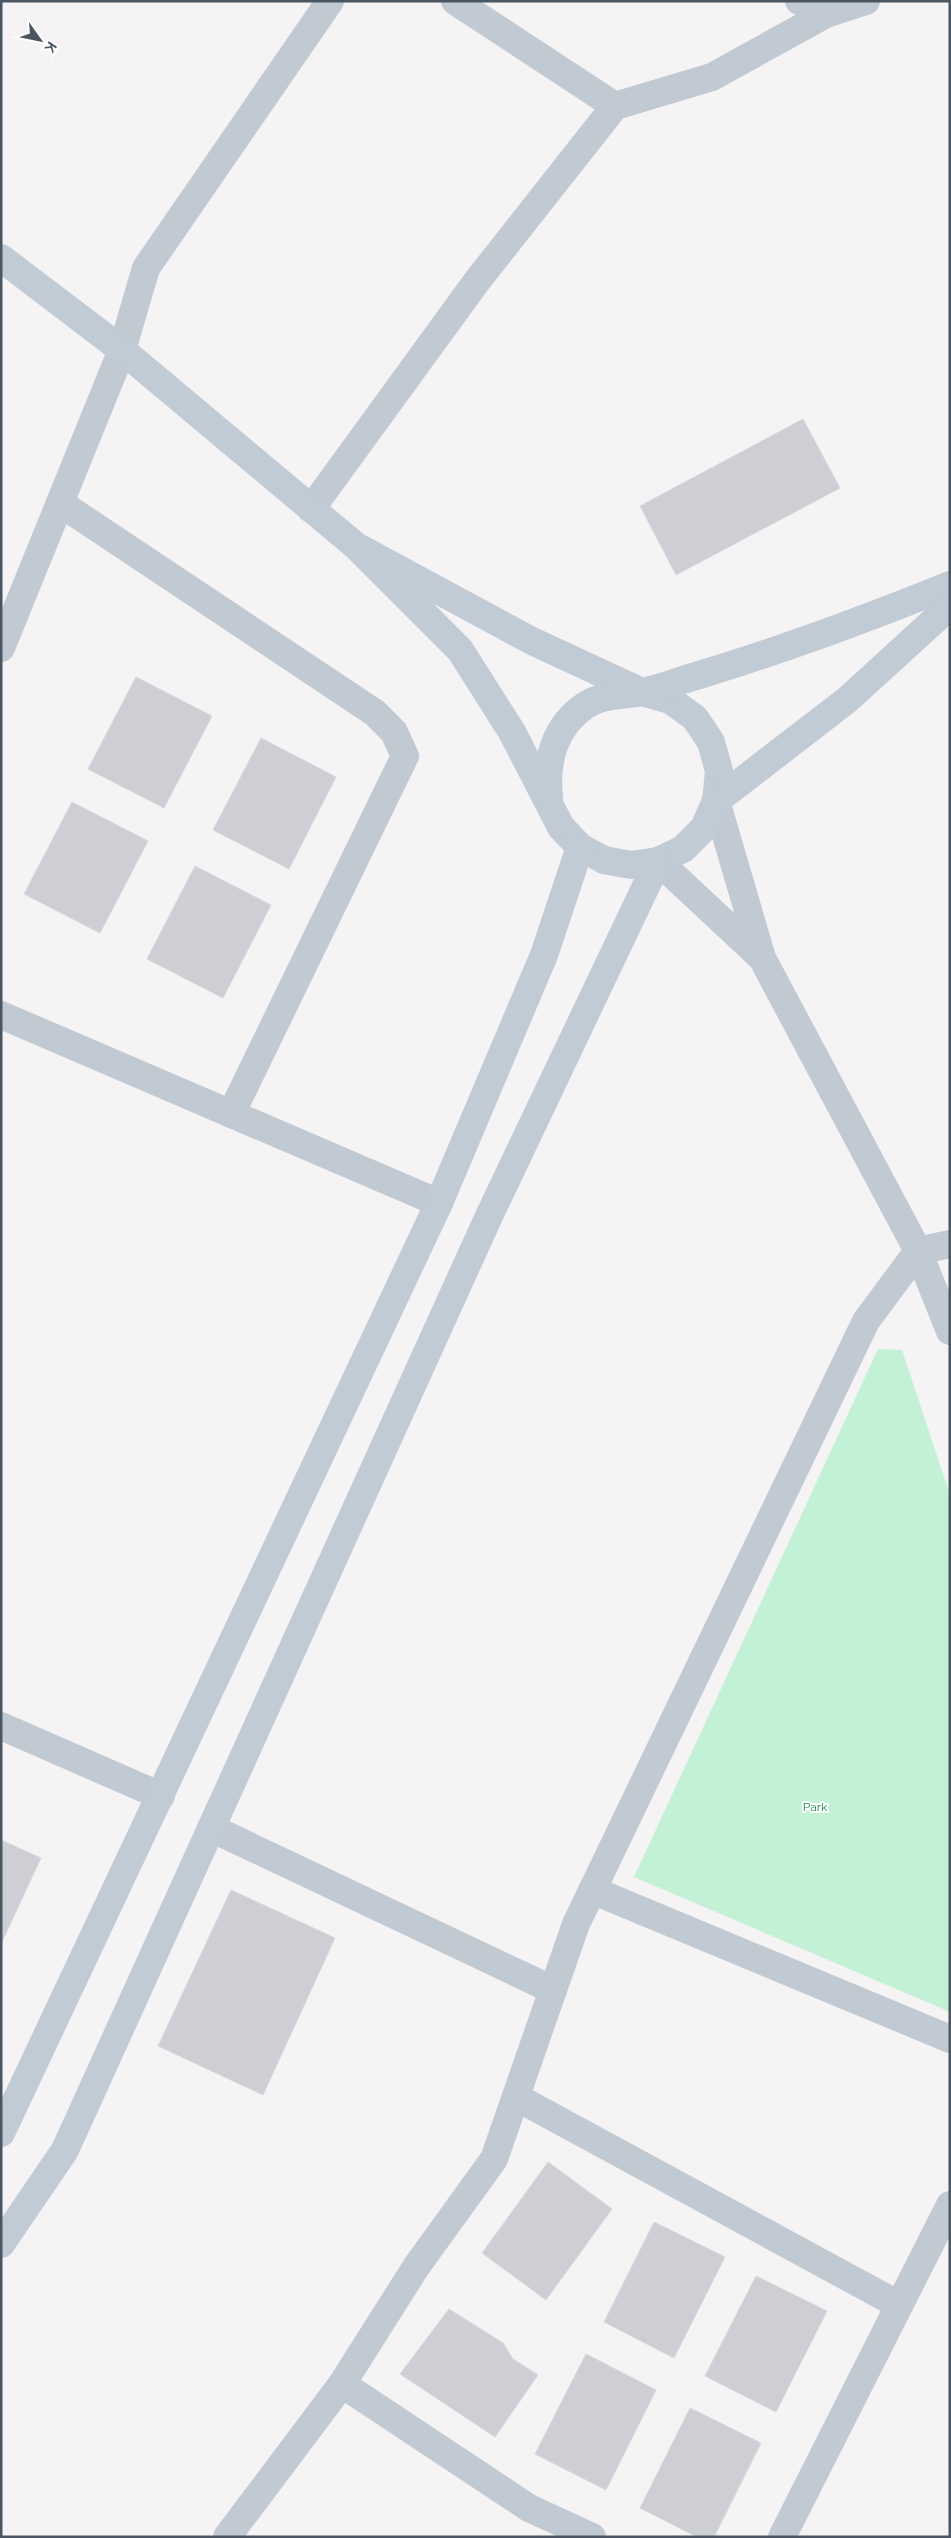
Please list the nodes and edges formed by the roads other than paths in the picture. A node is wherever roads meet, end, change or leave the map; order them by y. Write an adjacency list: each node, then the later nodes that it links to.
1 (330, 1): 8 (street)
2 (455, 1): 6 (street)
3 (799, 1): 5 (street)
4 (866, 1): 5 (street)
5 (826, 14): 6 (street)
6 (615, 106): 10 (street)
7 (1, 258): 8 (street)
8 (122, 350): 9 (street); 10 (street)
9 (60, 503): 14 (street); 22 (street)
10 (311, 509): 11 (street)
11 (356, 546): 15 (street); 17 (street)
12 (950, 585): 15 (street)
13 (950, 606): 16 (street)
14 (1, 648)
15 (642, 692): 16 (street); 17 (street)
16 (716, 801): 19 (street); 20 (street)
17 (549, 802): 18 (street)
18 (580, 847): 19 (street); 23 (street)
19 (658, 861): 20 (street); 29 (street)
20 (762, 958): 25 (street)
21 (1, 1016): 22 (street)
22 (231, 1114): 23 (street)
23 (439, 1203): 28 (street)
24 (950, 1244): 25 (street)
25 (918, 1252): 26 (street); 30 (street)
26 (950, 1331)
27 (1, 1726): 28 (street)
28 (161, 1796): 34 (street)
29 (211, 1828): 31 (street); 36 (street)
30 (592, 1890): 31 (street); 32 (street)
31 (553, 1990): 33 (street)
32 (950, 2039)
33 (516, 2097): 37 (street); 38 (street)
34 (1, 2133)
35 (950, 2205): 37 (street)
36 (1, 2244)
37 (898, 2305): 41 (street)
38 (342, 2384): 39 (street); 40 (street)
39 (227, 2537)
40 (592, 2537)
41 (782, 2537)

